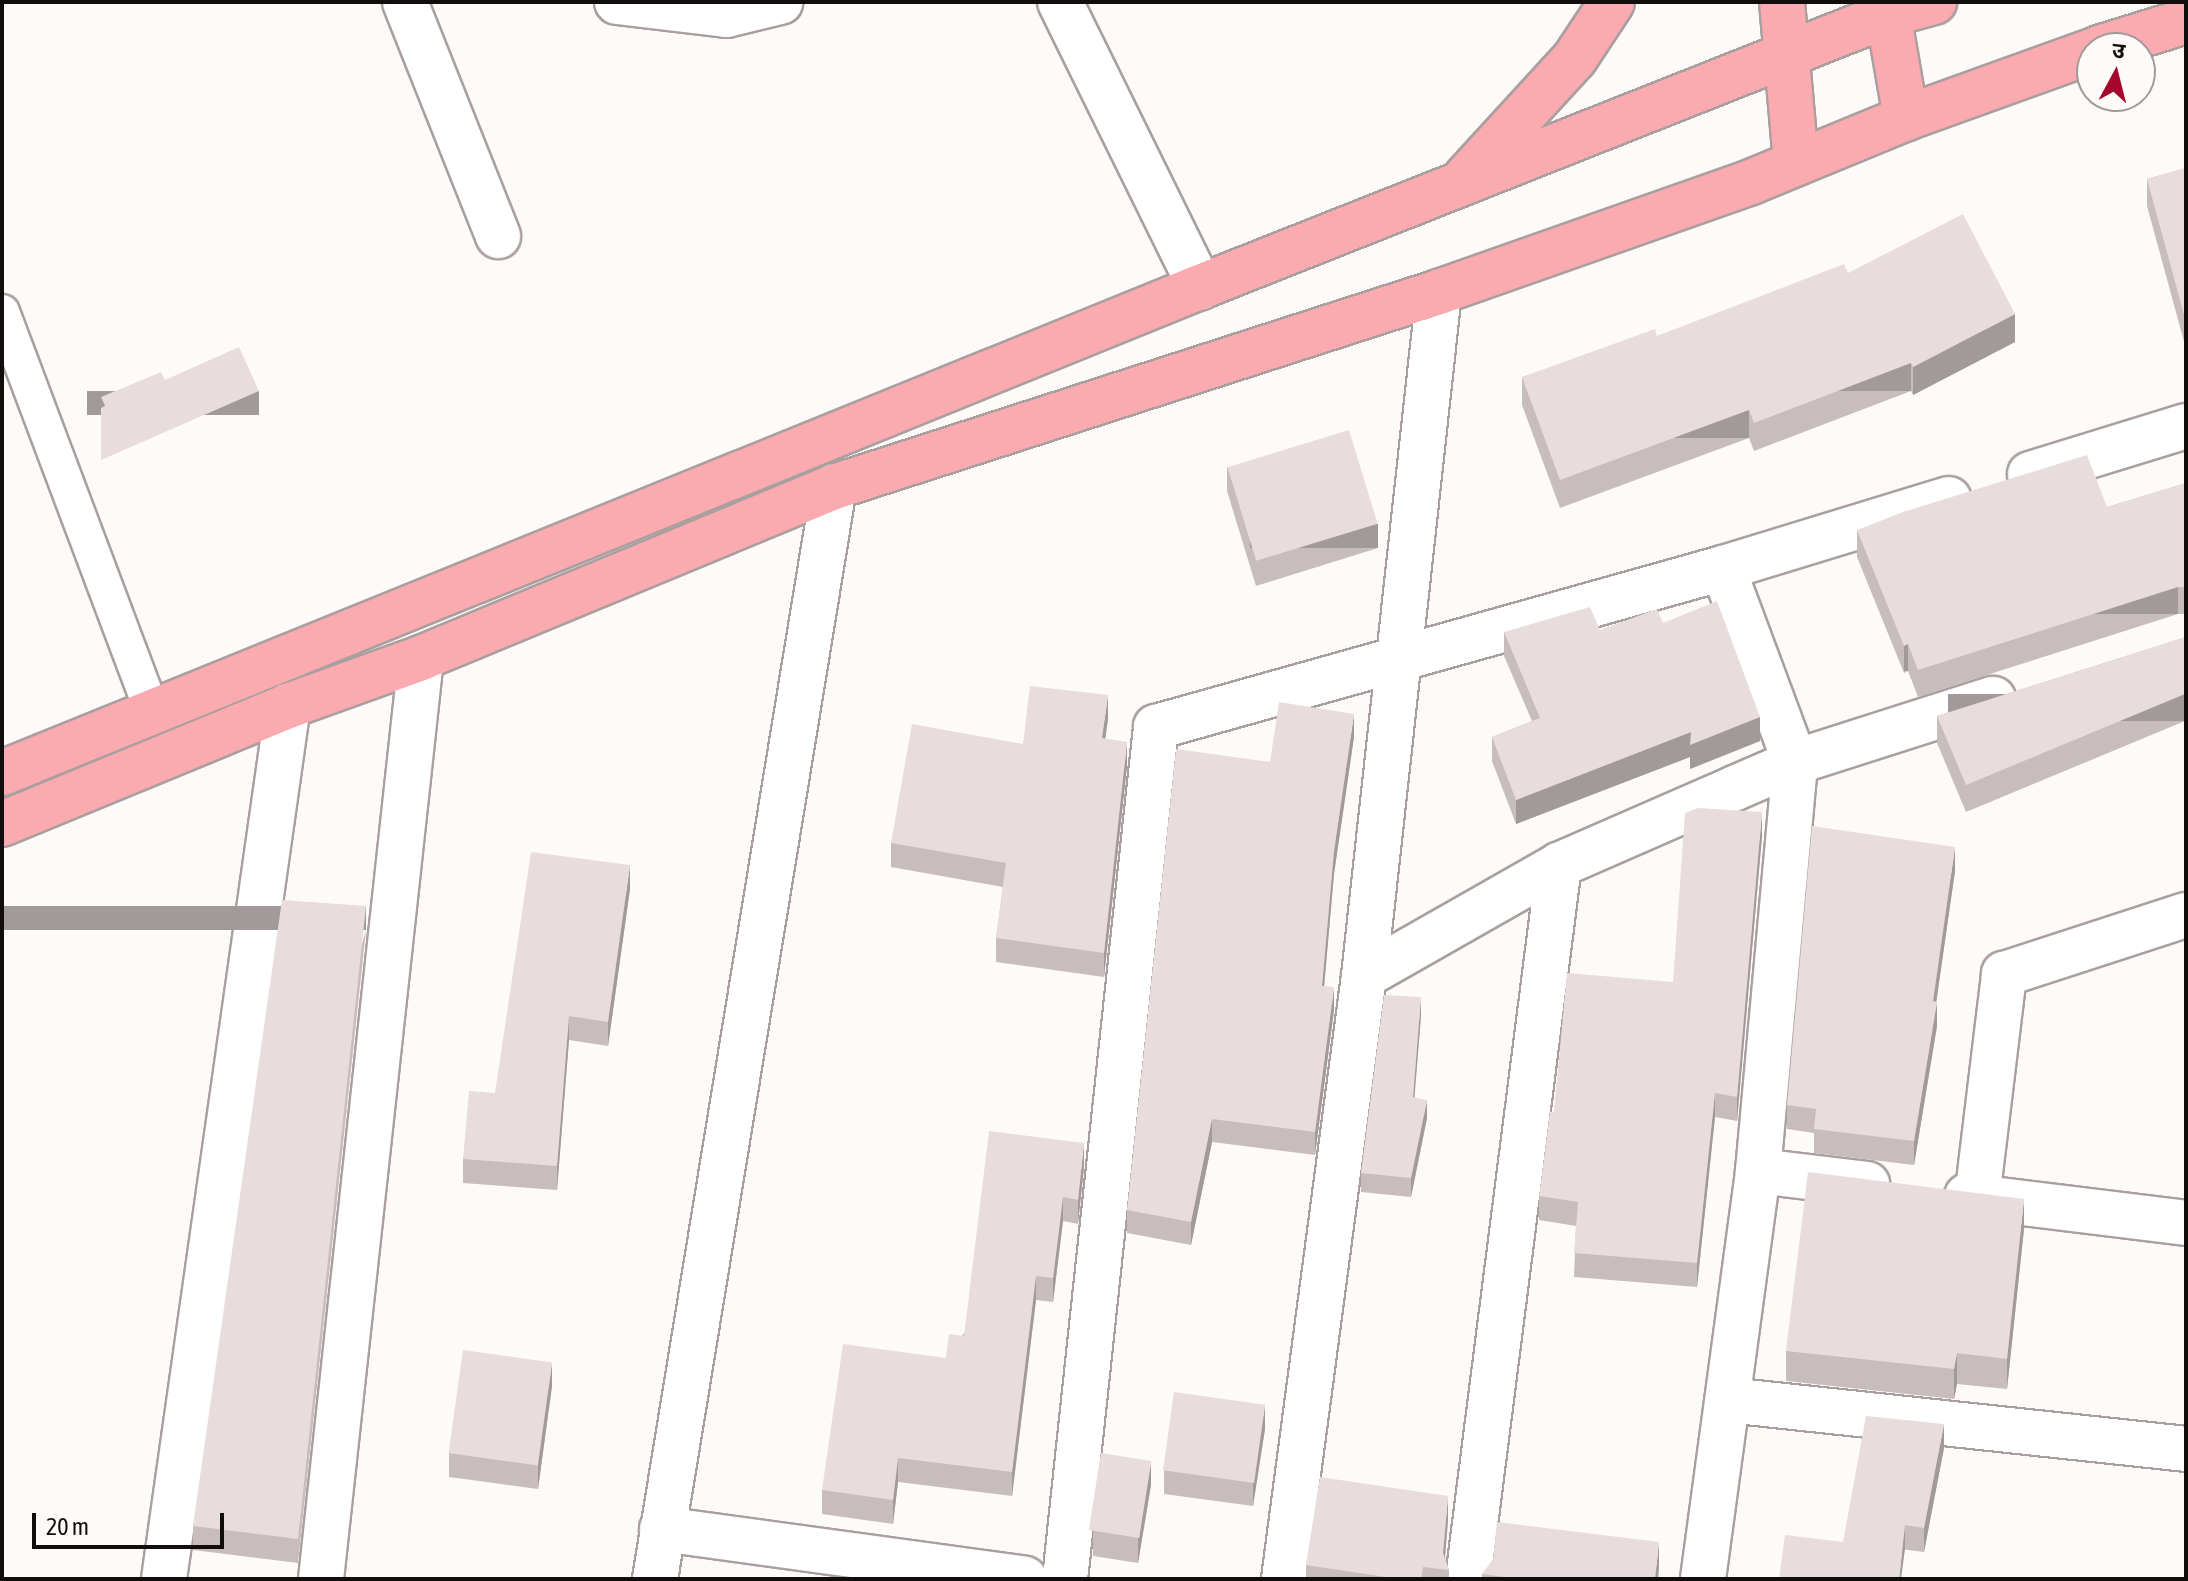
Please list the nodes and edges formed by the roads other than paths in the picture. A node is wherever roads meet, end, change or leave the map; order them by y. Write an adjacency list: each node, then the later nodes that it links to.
1 (405, 2): 16 (street)
2 (617, 2): 7 (street)
3 (1060, 2): 17 (street)
4 (1612, 2): 15 (main road)
5 (1782, 2): 11 (main road)
6 (1934, 2): 8 (main road)
7 (750, 6)
8 (1886, 8): 11 (main road); 13 (main road)
9 (2186, 21): 10 (main road)
10 (2151, 32)
11 (1786, 57): 14 (main road); 15 (main road)
12 (2076, 57): 13 (main road)
13 (1906, 118): 14 (main road)
14 (1796, 161): 18 (main road)
15 (1459, 184): 17 (main road)
16 (498, 236)
17 (1200, 287): 27 (main road)
18 (1439, 292): 21 (main road); 24 (street)
19 (2, 312): 27 (lane)
20 (2186, 426): 22 (street)
21 (834, 487): 23 (main road); 39 (street)
22 (1723, 568): 24 (street); 28 (street)
23 (421, 658): 26 (main road); 41 (street)
24 (1397, 661): 33 (street); 44 (street)
25 (2035, 686): 28 (street)
26 (288, 706): 30 (main road); 40 (street)
27 (152, 712): 29 (main road)
28 (1795, 762): 31 (street); 34 (street)
29 (2, 773)
30 (2, 824)
31 (1559, 865): 33 (street); 46 (street)
32 (2186, 915): 35 (street)
33 (1364, 976): 45 (street)
34 (1758, 1171): 35 (street); 37 (street)
35 (1977, 1198): 36 (street)
36 (2186, 1223)
37 (1728, 1400): 38 (street); 47 (street)
38 (2186, 1449)
39 (662, 1529): 42 (street); 43 (street)
40 (164, 1579)
41 (321, 1579)
42 (655, 1579)
43 (1025, 1579)
44 (1065, 1579)
45 (1284, 1579)
46 (1468, 1579)
47 (1703, 1579)

